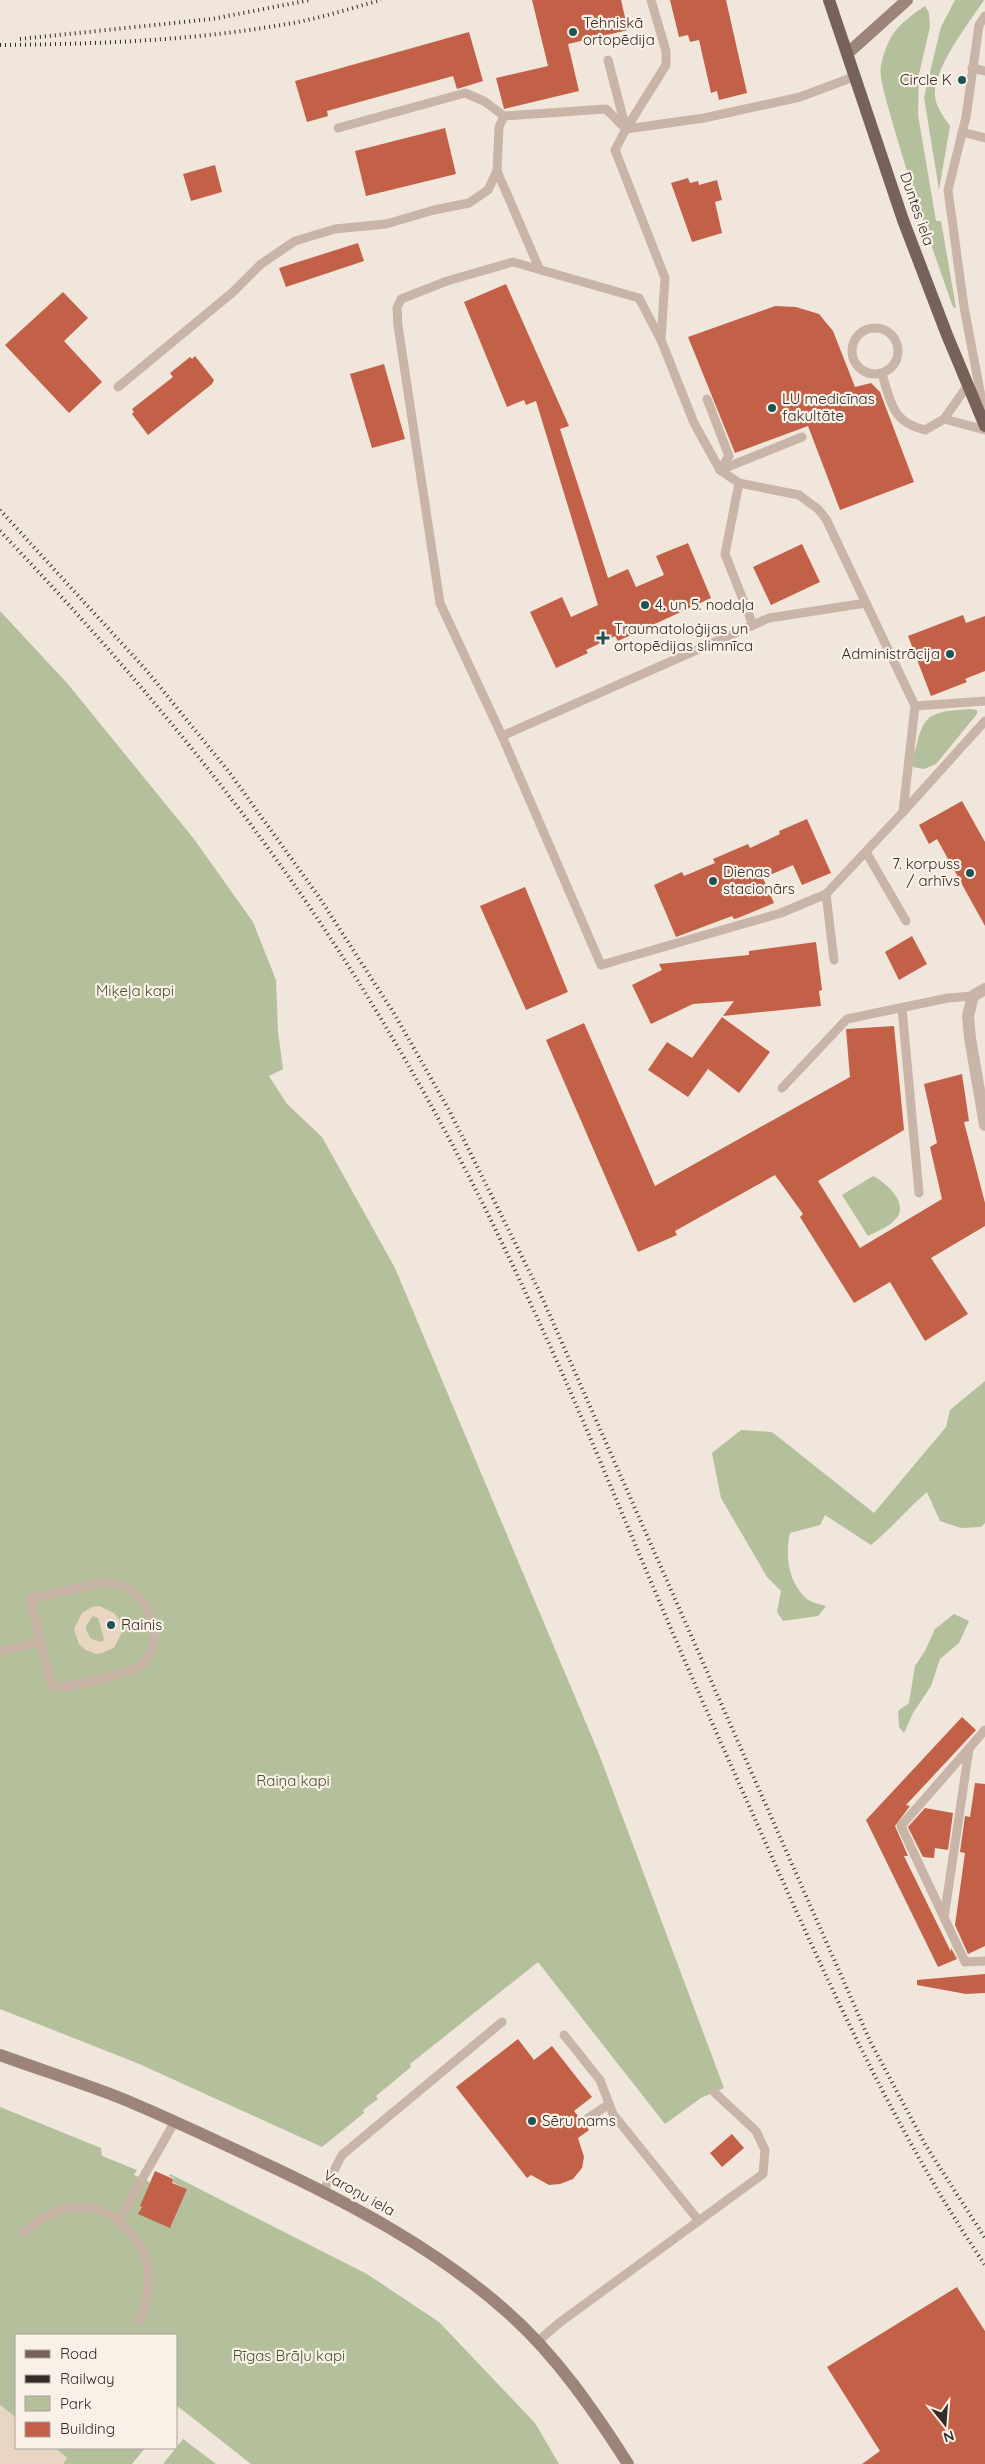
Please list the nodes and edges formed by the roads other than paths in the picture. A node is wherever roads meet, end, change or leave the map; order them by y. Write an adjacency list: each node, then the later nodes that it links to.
1 (651, 0): 12 (lane)
2 (907, 0): 5 (street)
3 (833, 1): 5 (main road, Duntes iela)
4 (985, 16): 7 (lane)
5 (848, 53): 9 (main road, Duntes iela)
6 (608, 60): 12 (lane)
7 (972, 68): 8 (lane); 13 (lane)
8 (985, 70)
9 (856, 76): 12 (lane); 19 (main road, Duntes iela)
10 (504, 116): 11 (lane); 12 (lane); 15 (lane)
11 (338, 128)
12 (626, 129): 17 (lane)
13 (962, 132): 14 (lane); 23 (lane)
14 (985, 138)
15 (498, 170): 16 (lane); 20 (lane)
16 (538, 268): 17 (lane); 34 (lane)
17 (661, 340): 27 (lane)
18 (882, 374): 18 (lane); 22 (lane)
19 (968, 385): 22 (lane); 24 (main road, Duntes iela)
20 (118, 387)
21 (707, 399): 27 (lane)
22 (944, 419): 25 (lane)
23 (985, 420)
24 (985, 426)
25 (985, 430)
26 (802, 437): 27 (lane)
27 (720, 470): 28 (lane)
28 (739, 483): 29 (lane); 30 (lane)
29 (866, 603): 30 (lane); 32 (lane)
30 (753, 625): 34 (lane)
31 (985, 701): 32 (lane)
32 (915, 706): 35 (lane)
33 (985, 721): 35 (lane)
34 (502, 736): 37 (lane)
35 (903, 812): 36 (lane)
36 (866, 852): 37 (lane); 38 (lane)
37 (826, 894): 39 (lane)
38 (906, 921)
39 (834, 960)
40 (985, 989): 41 (street)
41 (973, 996): 42 (lane); 44 (street)
42 (902, 1008): 43 (lane); 45 (lane)
43 (782, 1088)
44 (985, 1126)
45 (919, 1193)
46 (39, 1642): 46 (lane); 47 (lane)
47 (0, 1651)
48 (985, 1730): 49 (lane)
49 (969, 1748): 50 (lane); 50 (lane)
50 (944, 1918): 51 (lane)
51 (985, 1961)
52 (502, 2022): 59 (lane)
53 (564, 2035): 56 (lane)
54 (0, 2055): 58 (street, Varoņu iela)
55 (714, 2092): 61 (lane)
56 (609, 2104): 57 (lane); 61 (lane)
57 (587, 2119)
58 (175, 2121): 59 (street, Varoņu iela); 60 (lane)
59 (324, 2190): 64 (street, Varoņu iela)
60 (119, 2220): 62 (lane); 63 (lane)
61 (699, 2221): 64 (lane)
62 (23, 2233)
63 (138, 2321)
64 (537, 2342): 65 (street, Varoņu iela)
65 (628, 2464)

